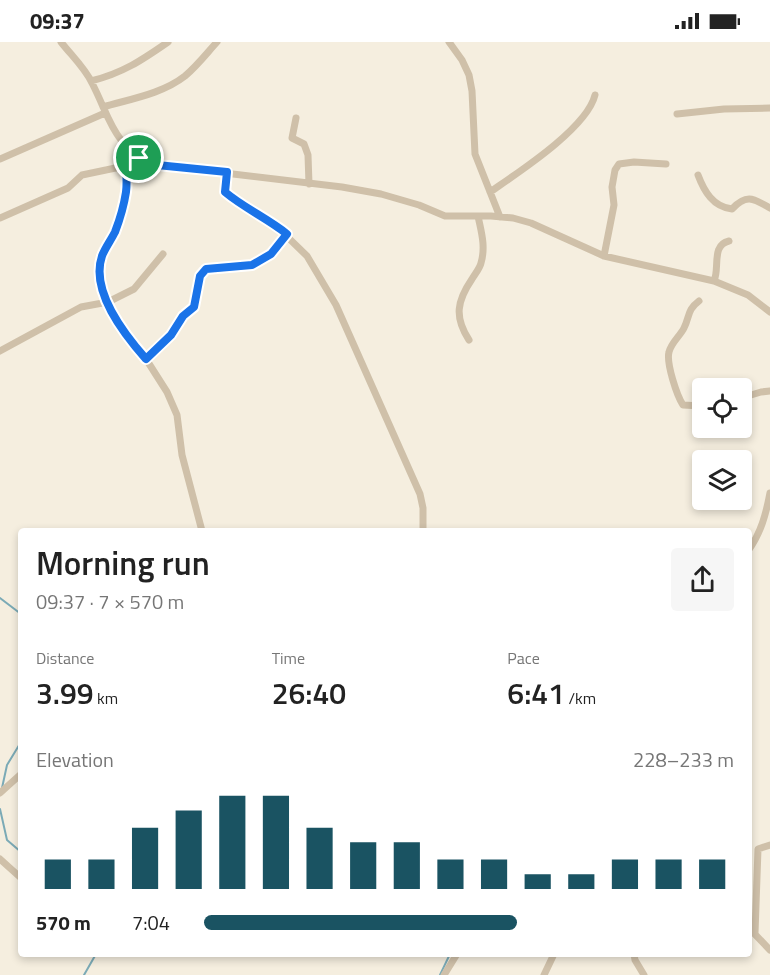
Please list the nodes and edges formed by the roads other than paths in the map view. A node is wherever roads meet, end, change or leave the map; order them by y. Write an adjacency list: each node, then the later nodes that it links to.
1 (61, 42): 5 (street)
2 (168, 42): 5 (street)
3 (217, 42): 8 (street)
4 (449, 42): 18 (street)
5 (91, 81): 8 (street)
6 (595, 95): 18 (street)
7 (770, 108): 9 (street)
8 (104, 110): 11 (street); 12 (street)
9 (677, 114)
10 (296, 117): 17 (street)
11 (124, 145): 14 (street); 15 (street)
12 (0, 159)
13 (666, 164): 26 (street)
14 (125, 166): 22 (street); 29 (street)
15 (227, 172): 17 (street); 23 (street)
16 (698, 175): 19 (street)
17 (309, 184): 20 (street)
18 (490, 192): 21 (street)
19 (770, 208)
20 (478, 216): 21 (street); 31 (street)
21 (500, 217): 26 (street)
22 (0, 218)
23 (287, 234): 33 (street); 39 (street)
24 (729, 241): 27 (street)
25 (163, 254): 29 (street)
26 (604, 256): 27 (street)
27 (714, 281): 30 (street)
28 (699, 301): 36 (street)
29 (108, 302): 32 (street); 33 (street)
30 (770, 312)
31 (469, 340)
32 (0, 351)
33 (146, 359): 38 (street)
34 (770, 391): 35 (street)
35 (752, 395)
36 (692, 405)
37 (770, 493): 40 (street)
38 (201, 528)
39 (423, 528)
40 (752, 544)
41 (18, 777): 42 (street)
42 (0, 793)
43 (770, 845): 47 (street)
44 (0, 859): 45 (street)
45 (18, 875)
46 (752, 930): 47 (street)
47 (755, 933): 48 (street)
48 (770, 950)
49 (455, 957): 52 (street)
50 (553, 957): 53 (street)
51 (634, 957): 54 (street)
52 (444, 975)
53 (544, 975)
54 (644, 975)

